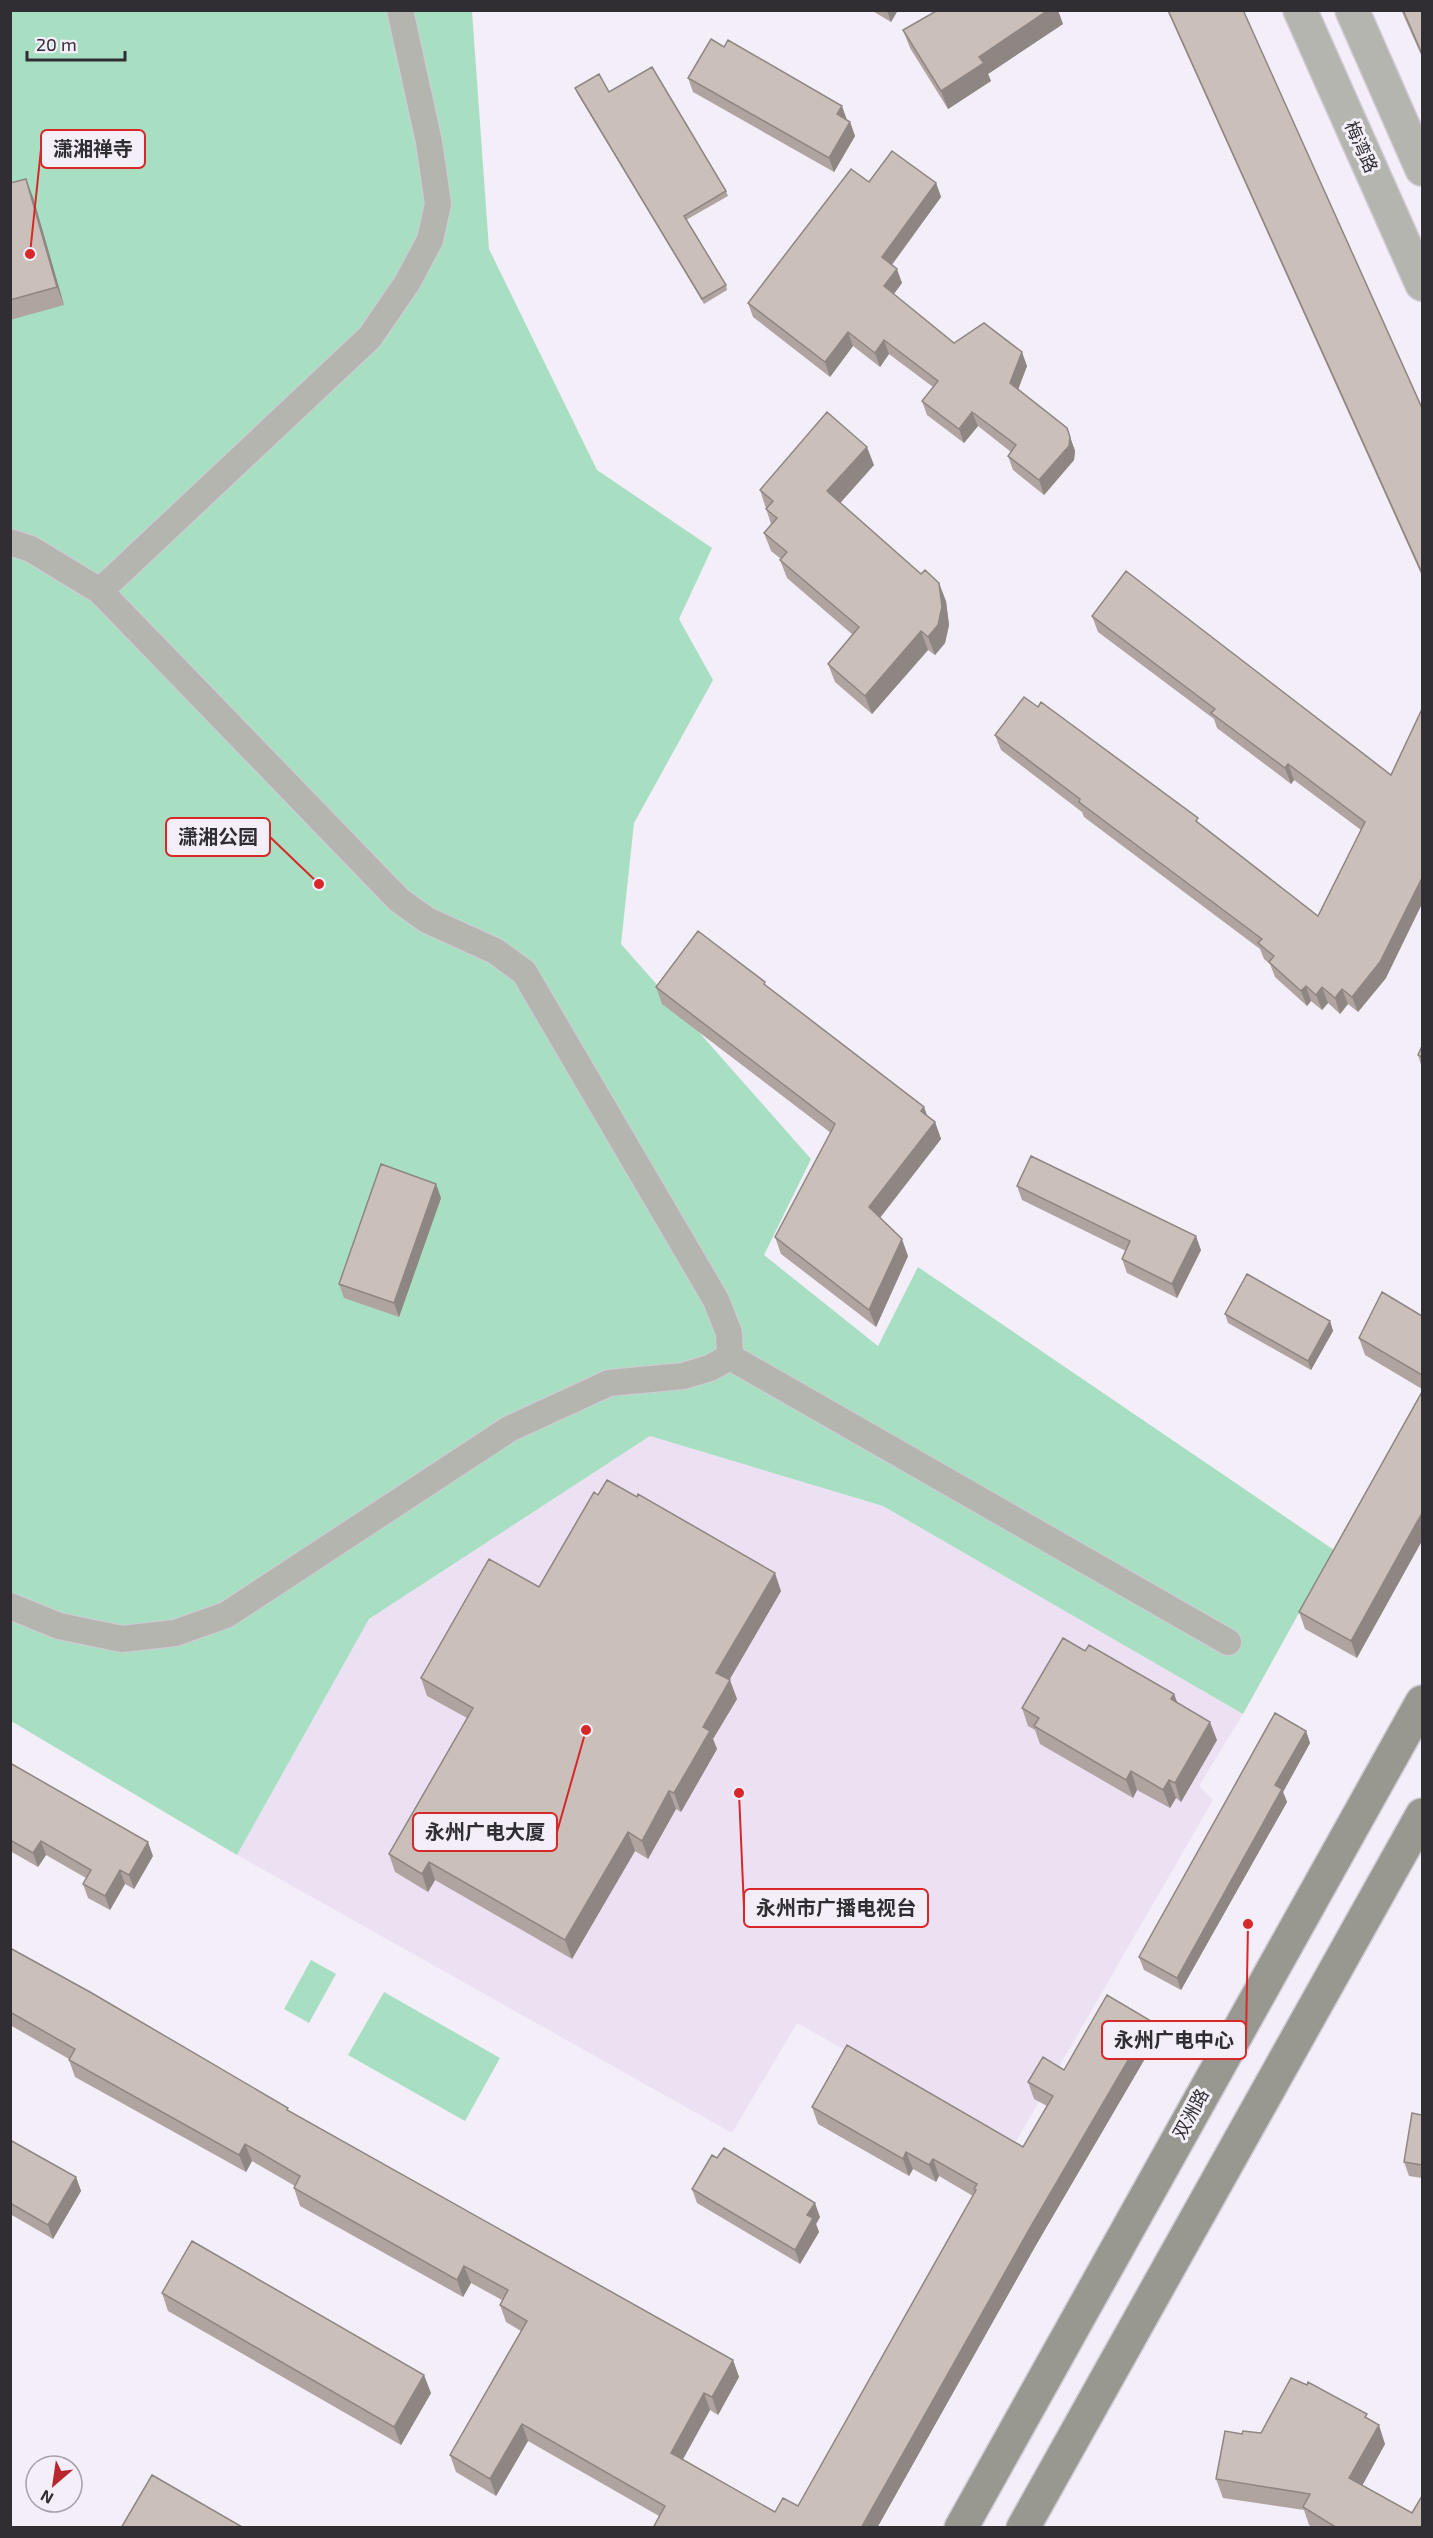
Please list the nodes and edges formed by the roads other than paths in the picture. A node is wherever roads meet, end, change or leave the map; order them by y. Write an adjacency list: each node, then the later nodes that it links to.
1 (400, 10): 7 (street)
2 (1300, 10): 5 (street, 梅湾路)
3 (1352, 10): 4 (street)
4 (1422, 169)
5 (1422, 284)
6 (10, 542): 7 (street)
7 (100, 591): 8 (street)
8 (729, 1357): 9 (street); 10 (street)
9 (10, 1606)
10 (1228, 1642)
11 (1422, 1702): 13 (main road, 双洲路)
12 (1422, 1815): 14 (main road)
13 (961, 2528)
14 (1023, 2528)

